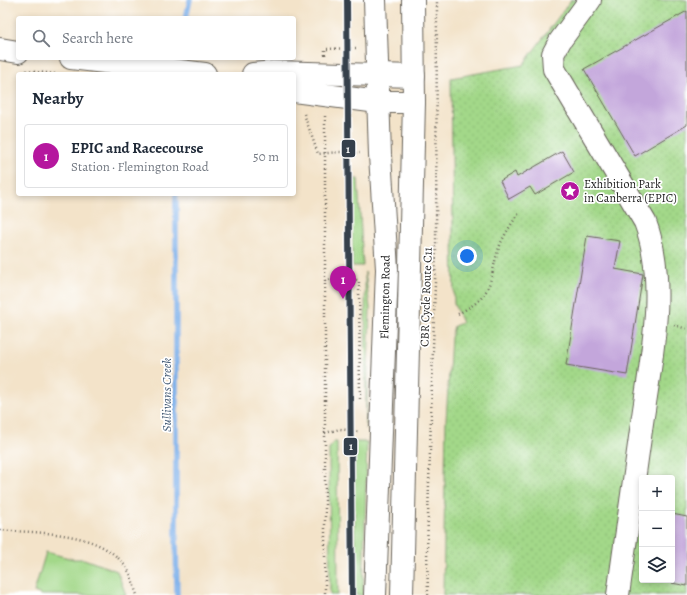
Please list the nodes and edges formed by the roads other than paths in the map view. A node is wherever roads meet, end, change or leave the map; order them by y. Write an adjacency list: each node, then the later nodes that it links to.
1 (376, 0): 8 (main road, Flemington Road)
2 (413, 0): 9 (main road, Flemington Road)
3 (590, 0): 17 (main road)
4 (0, 50): 5 (main road)
5 (16, 52)
6 (88, 60): 7 (main road)
7 (188, 72)
8 (377, 76): 9 (main road); 11 (main road); 13 (main road, Flemington Road)
9 (414, 76): 14 (main road, Flemington Road)
10 (296, 78): 11 (main road)
11 (325, 85): 12 (main road); 13 (main road)
12 (296, 91)
13 (378, 102): 14 (main road); 15 (main road, Flemington Road)
14 (414, 102): 16 (main road, Flemington Road)
15 (375, 589): 16 (main road)
16 (402, 591)
17 (618, 595)

